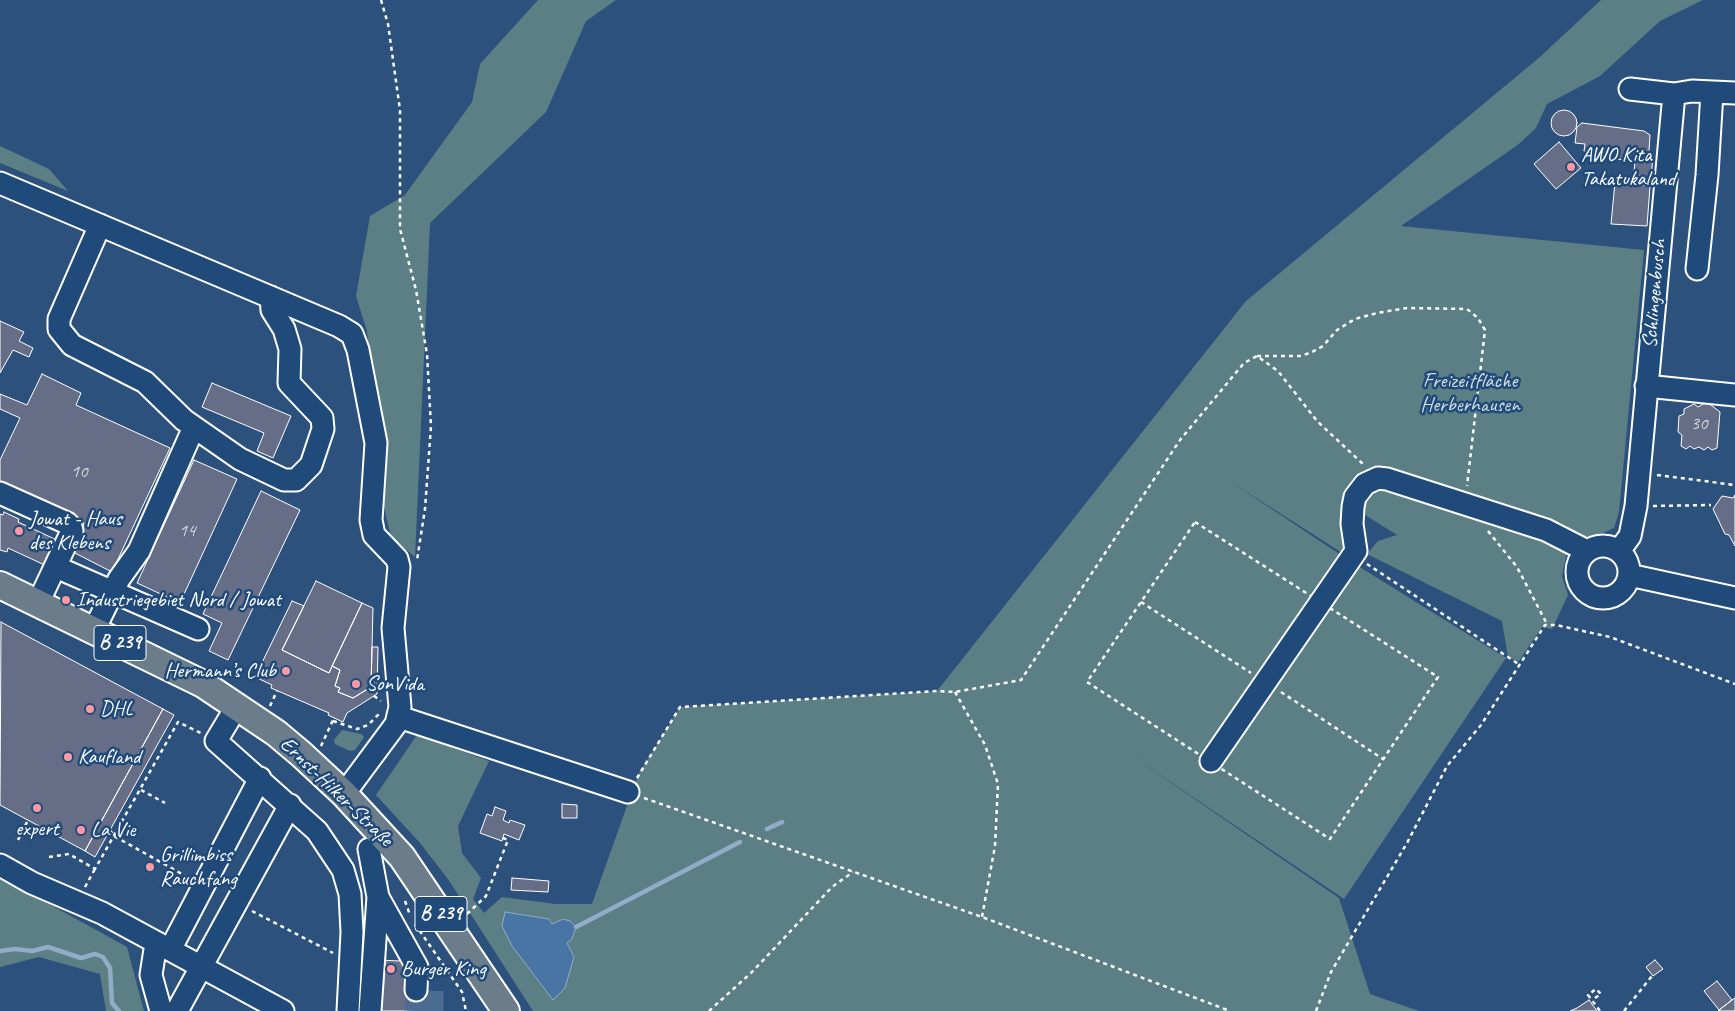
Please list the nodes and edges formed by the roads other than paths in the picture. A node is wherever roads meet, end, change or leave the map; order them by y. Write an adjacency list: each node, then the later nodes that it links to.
1 (1630, 89): 4 (street)
2 (1712, 92): 3 (street); 4 (street); 7 (street)
3 (1735, 93)
4 (1674, 94): 9 (street, Schlingenbusch)
5 (0, 183): 6 (street)
6 (100, 225): 8 (street); 11 (street)
7 (1697, 269)
8 (271, 297): 11 (street); 24 (street)
9 (1646, 386): 10 (street); 14 (street, Schlingenbusch)
10 (1735, 395)
11 (194, 427): 18 (street)
12 (0, 493): 15 (street)
13 (1587, 550): 14 (street); 16 (street); 25 (street)
14 (1619, 551): 16 (street)
15 (56, 566): 18 (street); 20 (street)
16 (1629, 575): 19 (street)
17 (0, 585): 20 (main road, Ernst-Hilker-Straße / B 239)
18 (113, 592): 21 (street); 22 (street)
19 (1735, 598)
20 (38, 604): 22 (main road, Ernst-Hilker-Straße / B 239)
21 (198, 629)
22 (94, 630): 23 (main road, Ernst-Hilker-Straße / B 239)
23 (237, 706): 26 (street); 28 (main road, Ernst-Hilker-Straße / B 239)
24 (393, 709): 27 (street); 28 (street)
25 (1210, 761)
26 (260, 778): 29 (street); 33 (street)
27 (628, 792)
28 (344, 794): 41 (main road, Ernst-Hilker-Straße / B 239)
29 (290, 806): 34 (street); 39 (street)
30 (369, 849): 32 (street)
31 (0, 865): 33 (street)
32 (378, 897): 35 (street); 40 (street)
33 (163, 946): 34 (street); 36 (street)
34 (202, 967): 37 (street); 38 (street)
35 (425, 991)
36 (161, 1011)
37 (177, 1011)
38 (283, 1011)
39 (348, 1011)
40 (370, 1011)
41 (506, 1011)

